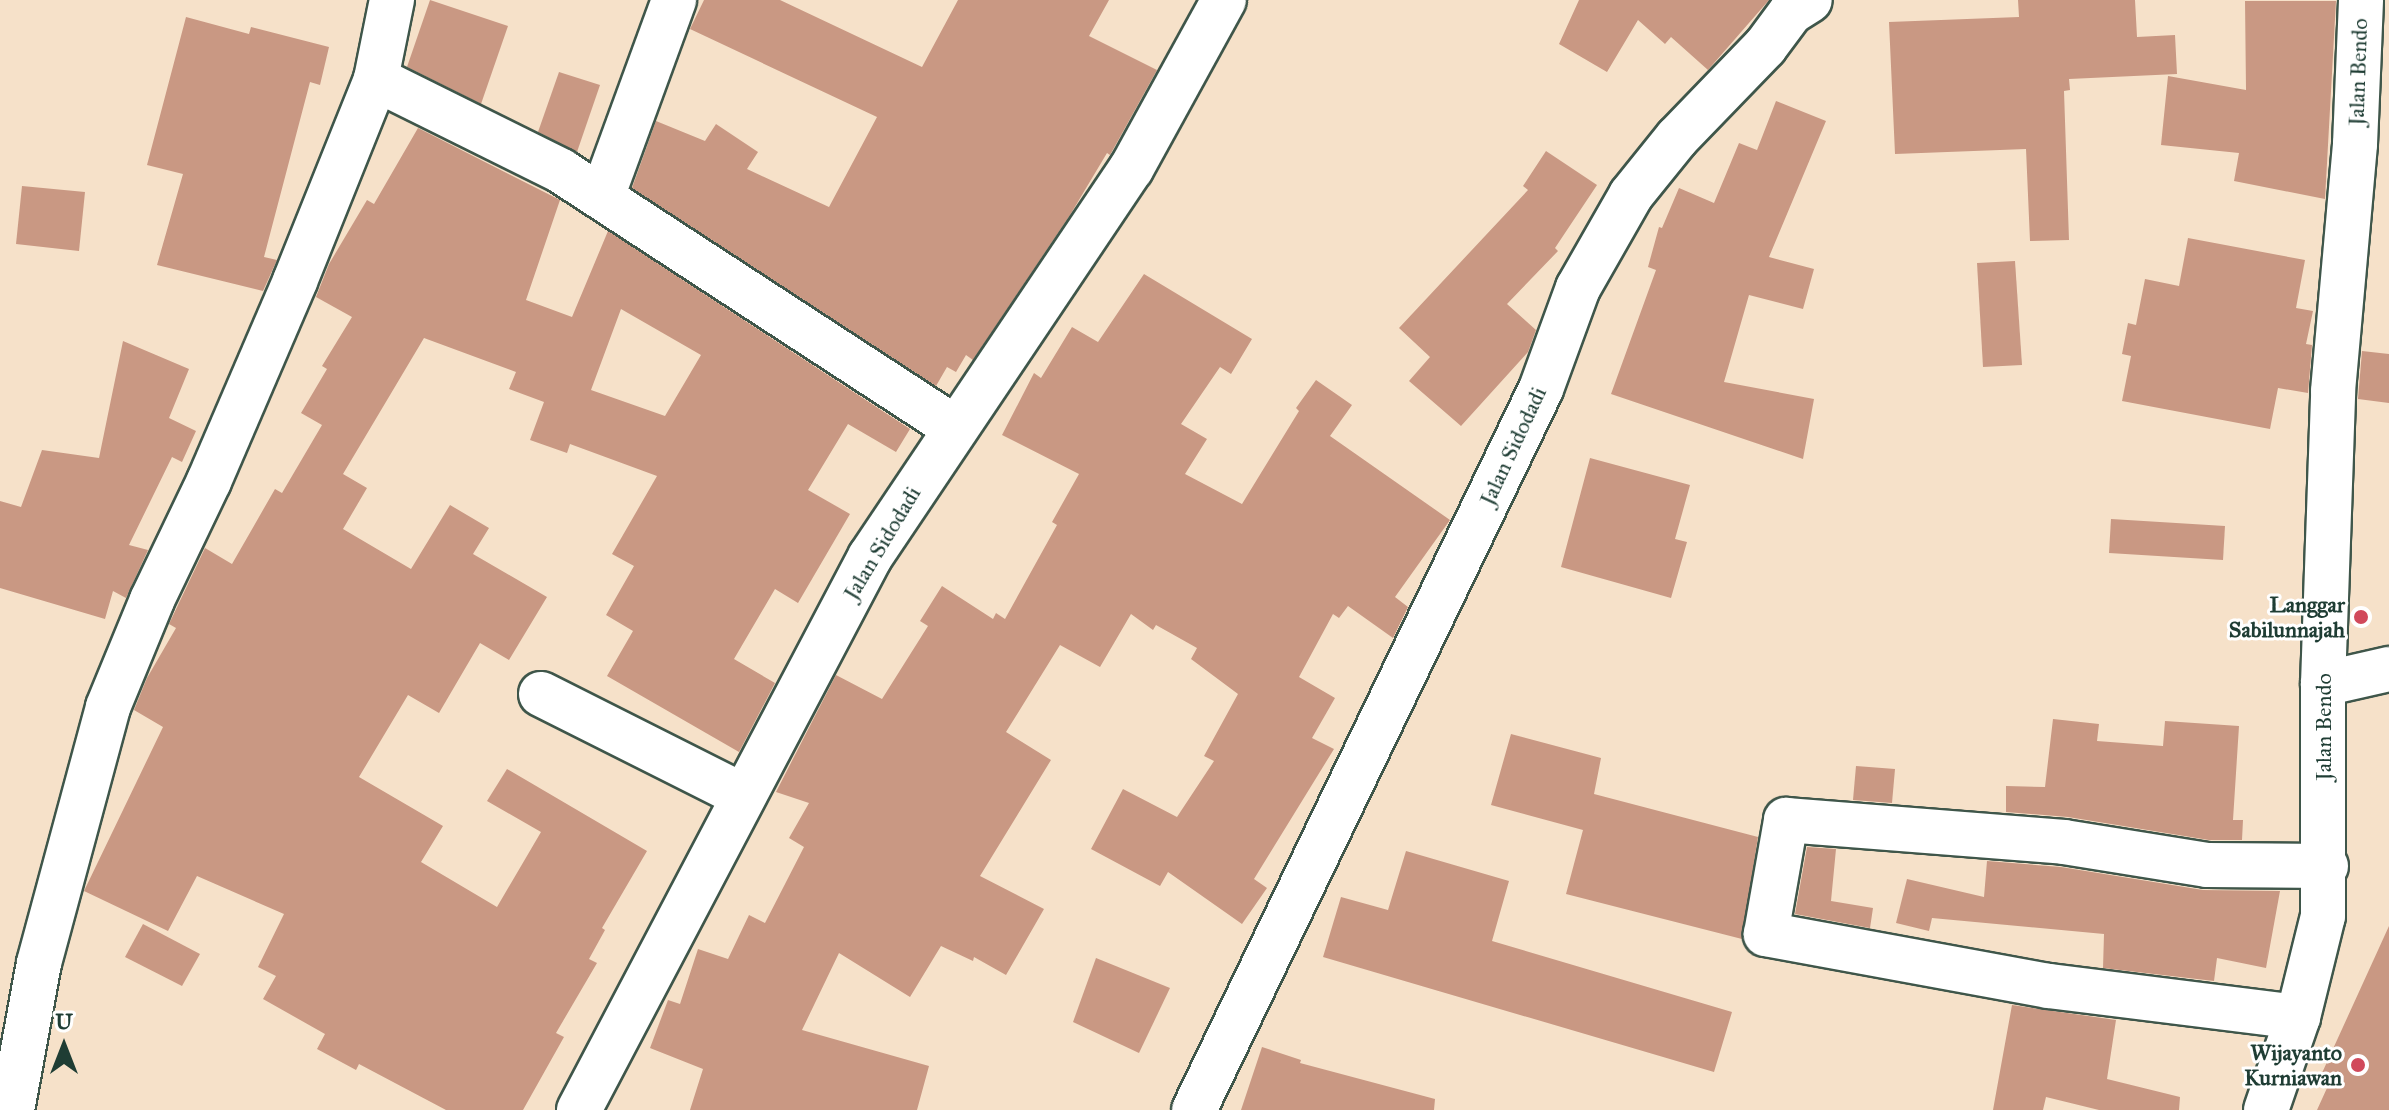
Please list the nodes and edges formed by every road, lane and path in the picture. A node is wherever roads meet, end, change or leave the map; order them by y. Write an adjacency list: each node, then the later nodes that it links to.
1 (392, 0): 6 (street)
2 (674, 0): 8 (street)
3 (1224, 0): 9 (street, Jalan Sidodadi)
4 (1810, 0): 18 (street, Jalan Sidodadi)
5 (2361, 0): 7 (street, Jalan Bendo)
6 (376, 79): 8 (street); 16 (street)
7 (2372, 138): 11 (street, Jalan Bendo)
8 (602, 197): 9 (street)
9 (955, 428): 13 (street, Jalan Sidodadi)
10 (2389, 669): 11 (street)
11 (2323, 684): 14 (street, Jalan Bendo)
12 (541, 694): 13 (street)
13 (742, 795): 17 (street, Jalan Sidodadi)
14 (2326, 866): 15 (street, Jalan Bendo); 15 (street)
15 (2298, 1017): 19 (street, Jalan Bendo)
16 (12, 1110)
17 (579, 1110)
18 (1194, 1110)
19 (2266, 1110)

